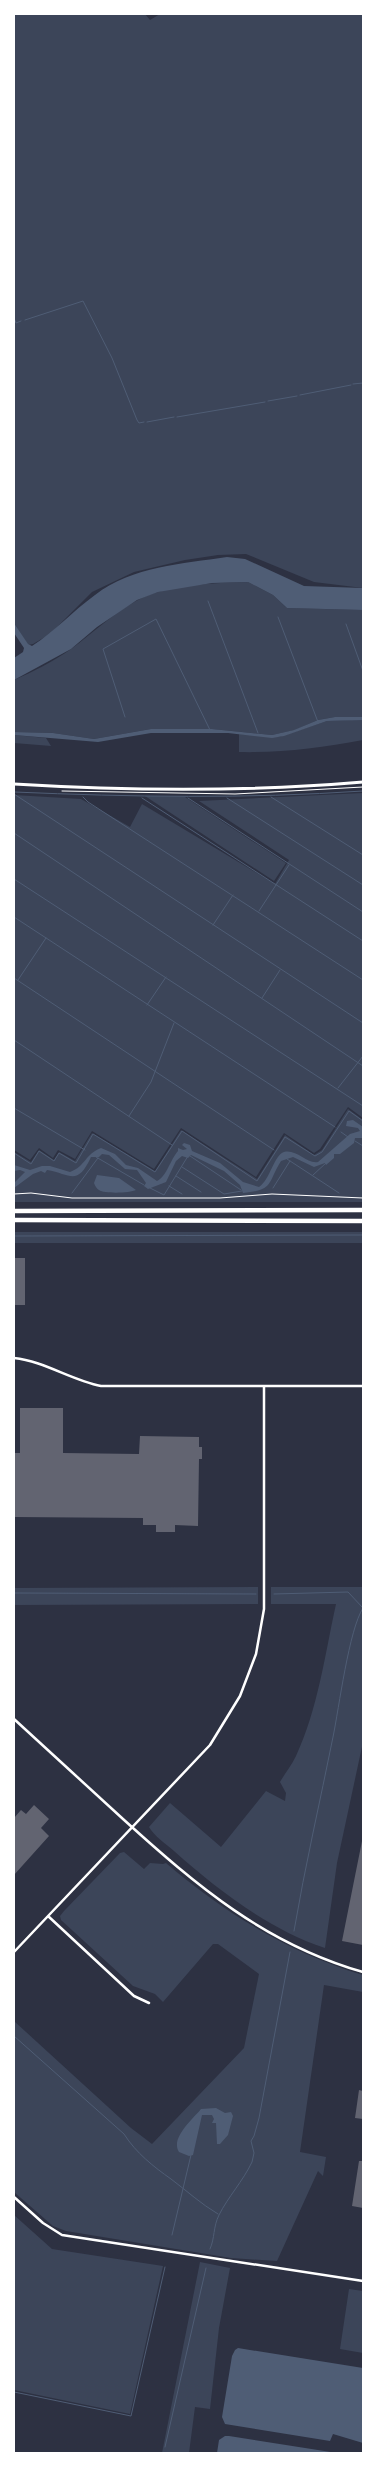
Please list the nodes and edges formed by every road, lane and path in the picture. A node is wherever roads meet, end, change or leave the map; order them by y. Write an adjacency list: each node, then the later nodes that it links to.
1 (363, 782): 2 (main road)
2 (14, 784)
3 (14, 1194): 4 (path)
4 (363, 1198)
5 (363, 1210): 6 (highway)
6 (14, 1211)
7 (14, 1220): 8 (highway)
8 (363, 1221)
9 (14, 1358): 10 (street)
10 (264, 1386): 11 (street); 13 (street)
11 (363, 1386)
12 (14, 1719): 13 (street)
13 (132, 1827): 14 (street); 16 (street)
14 (48, 1916): 15 (street); 17 (street)
15 (14, 1952)
16 (363, 1972)
17 (148, 2003)
18 (14, 2197): 19 (street)
19 (363, 2281)

